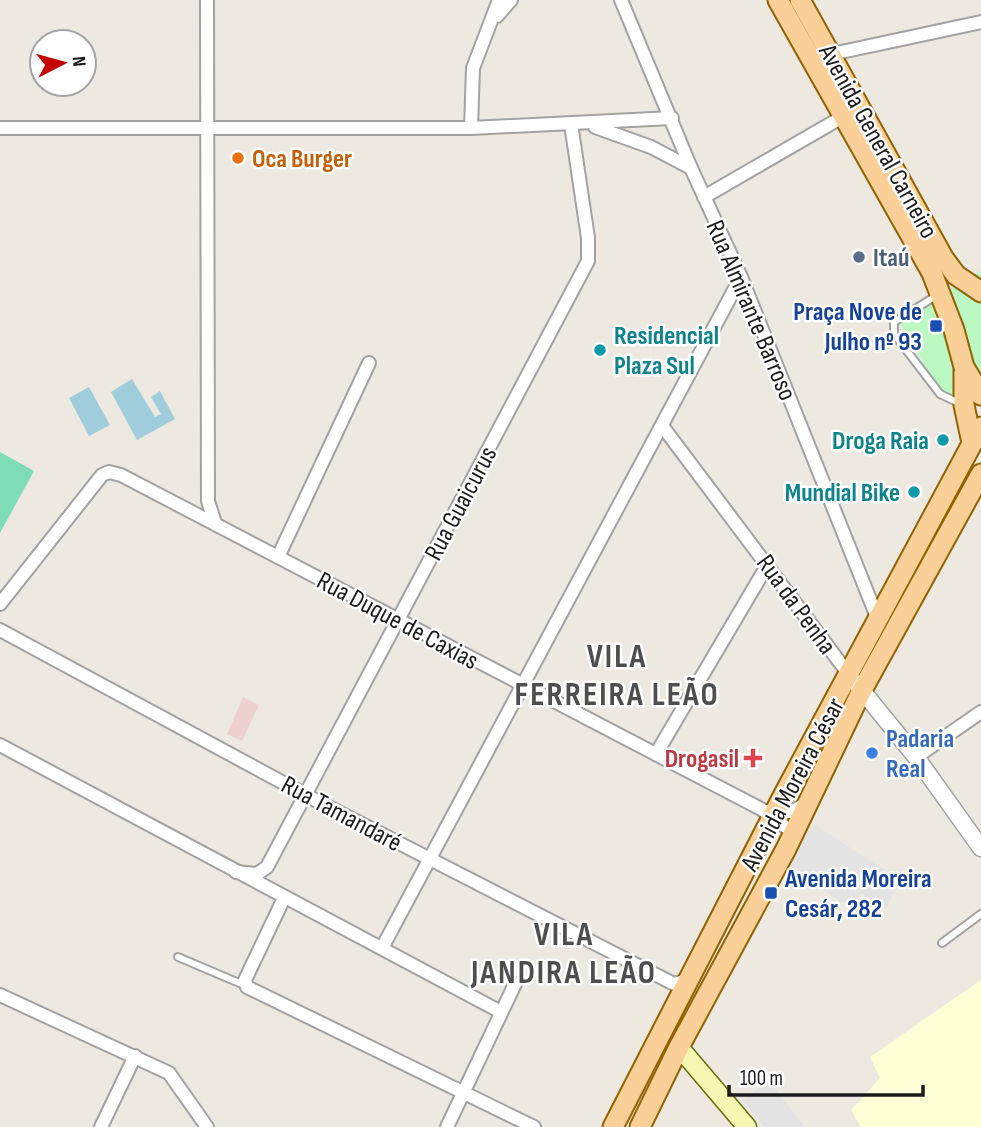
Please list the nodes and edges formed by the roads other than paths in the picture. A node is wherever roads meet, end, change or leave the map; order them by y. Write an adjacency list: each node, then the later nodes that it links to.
1 (207, 0): 16 (street)
2 (499, 0): 8 (street)
3 (511, 0): 8 (street)
4 (621, 0): 12 (street, Rua Almirante Barroso)
5 (778, 0): 10 (main road, Avenida General Carneiro)
6 (800, 0): 9 (main road, Avenida General Carneiro)
7 (981, 22): 9 (street)
8 (487, 26): 15 (street)
9 (832, 54): 10 (street); 23 (main road, Avenida General Carneiro)
10 (823, 80): 11 (main road, Avenida General Carneiro)
11 (844, 116): 20 (street); 22 (main road, Avenida General Carneiro)
12 (671, 118): 13 (street); 17 (street, Rua Almirante Barroso)
13 (578, 124): 15 (street); 18 (street); 34 (street, Rua Guaicurus)
14 (0, 128): 16 (street)
15 (471, 128): 16 (street)
16 (206, 129): 30 (street)
17 (678, 135): 18 (street); 19 (street, Rua Almirante Barroso)
18 (644, 145): 19 (street)
19 (691, 168): 20 (street, Rua Almirante Barroso)
20 (704, 197): 21 (street, Rua Almirante Barroso)
21 (741, 277): 27 (street); 35 (street, Rua Almirante Barroso)
22 (941, 293): 24 (main road, Avenida General Carneiro); 26 (lane)
23 (981, 294): 24 (main road)
24 (954, 330): 26 (main road, Avenida General Carneiro)
25 (369, 363): 31 (street)
26 (973, 400): 28 (main road, Avenida General Carneiro)
27 (663, 428): 32 (street, Rua da Penha); 38 (street)
28 (977, 435): 35 (main road, Avenida Moreira César)
29 (981, 474): 37 (main road, Avenida Moreira César)
30 (215, 524): 31 (street, Rua Duque de Caxias); 33 (street, Rua Duque de Caxias)
31 (278, 557): 34 (street, Rua Duque de Caxias)
32 (768, 564): 37 (street, Rua da Penha); 41 (street)
33 (0, 604)
34 (398, 622): 38 (street, Rua Duque de Caxias); 43 (street, Rua Guaicurus)
35 (879, 622): 37 (main road, Avenida Moreira César)
36 (0, 629): 43 (street, Rua Tamandaré)
37 (856, 683): 42 (street, Rua da Penha); 44 (main road, Avenida Moreira César); 45 (main road, Avenida Moreira César)
38 (524, 686): 41 (street, Rua Duque de Caxias); 48 (street)
39 (981, 712): 42 (street)
40 (0, 745): 50 (street)
41 (656, 754): 45 (street, Rua Duque de Caxias)
42 (916, 757): 47 (street, Rua da Penha)
43 (307, 795): 48 (street, Rua Tamandaré); 49 (street, Rua Guaicurus)
44 (810, 800): 45 (street); 46 (main road, Avenida Moreira César)
45 (770, 813): 46 (street, Rua Duque de Caxias); 53 (main road, Avenida Moreira César)
46 (794, 833): 62 (main road, Avenida Moreira César)
47 (981, 848)
48 (430, 859): 55 (street); 57 (street, Rua Tamandaré)
49 (267, 867): 50 (street); 51 (street)
50 (236, 872): 51 (street)
51 (281, 896): 55 (street); 59 (street)
52 (981, 914): 54 (lane)
53 (716, 927): 57 (main road, Avenida Moreira César); 62 (main road)
54 (942, 943)
55 (382, 948): 61 (street)
56 (178, 957): 59 (lane)
57 (688, 979): 65 (main road, Avenida Moreira César)
58 (514, 984): 61 (street)
59 (244, 985): 64 (street)
60 (0, 995): 63 (street)
61 (501, 1012): 64 (street)
62 (679, 1047): 70 (main road, Avenida Moreira César); 71 (main road)
63 (135, 1056): 66 (street); 67 (street)
64 (463, 1092): 68 (street); 69 (street)
65 (614, 1123)
66 (101, 1127)
67 (208, 1127)
68 (447, 1127)
69 (534, 1127)
70 (639, 1127)
71 (747, 1127)

